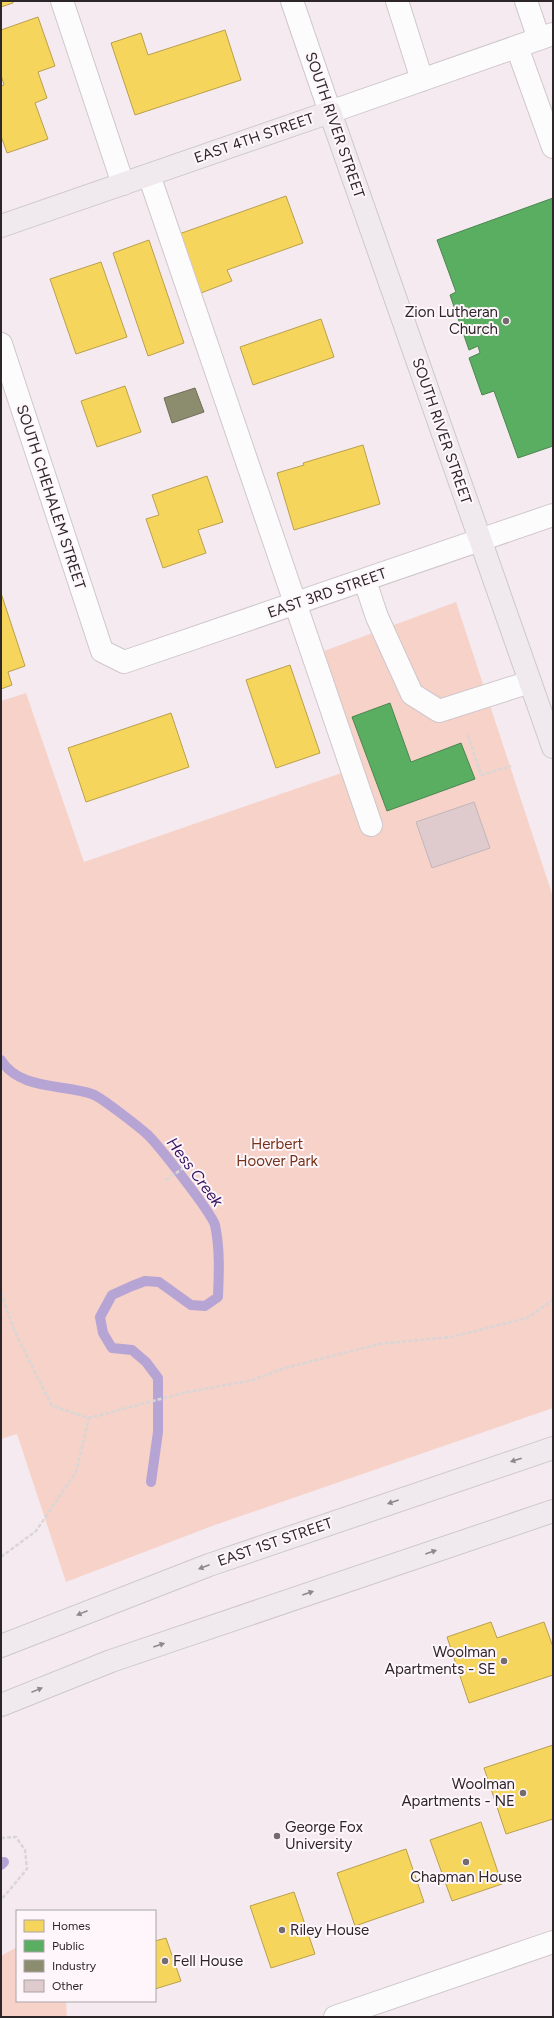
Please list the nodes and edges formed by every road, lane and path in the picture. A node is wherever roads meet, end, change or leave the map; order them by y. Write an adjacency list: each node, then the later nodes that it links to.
1 (62, 1): 11 (street)
2 (292, 1): 8 (street, SOUTH RIVER STREET)
3 (397, 1): 7 (street)
4 (526, 1): 5 (street)
5 (546, 37): 6 (street, EAST 4TH STREET)
6 (517, 47): 7 (street, EAST 4TH STREET); 9 (street)
7 (422, 80): 8 (street, EAST 4TH STREET)
8 (330, 112): 10 (main road, EAST 4TH STREET); 15 (main road, SOUTH RIVER STREET)
9 (553, 147)
10 (149, 175): 11 (main road, EAST 4TH STREET); 17 (street)
11 (123, 184): 12 (main road, EAST 4TH STREET)
12 (1, 226)
13 (1, 344): 18 (street, SOUTH CHEHALEM STREET)
14 (553, 515): 15 (street, EAST 3RD STREET)
15 (481, 540): 16 (street, EAST 3RD STREET); 19 (main road, SOUTH RIVER STREET)
16 (365, 580): 17 (street, EAST 3RD STREET); 19 (street)
17 (294, 604): 18 (street, EAST 3RD STREET); 23 (street)
18 (102, 651)
19 (530, 682): 21 (main road, SOUTH RIVER STREET)
20 (468, 734): 22 (path)
21 (553, 747)
22 (511, 766)
23 (371, 826)
24 (192, 1162): 25 (path)
25 (166, 1180)
26 (1, 1293): 28 (path)
27 (553, 1300): 28 (path)
28 (89, 1418): 31 (path)
29 (553, 1448): 32 (main road, EAST 1ST STREET, one-way to 32)
30 (553, 1511): 33 (main road, one-way to 30)
31 (1, 1557)
32 (1, 1646)
33 (1, 1705)
34 (1, 1838): 35 (path)
35 (1, 1900)
36 (553, 1942): 37 (street)
37 (335, 2017)

